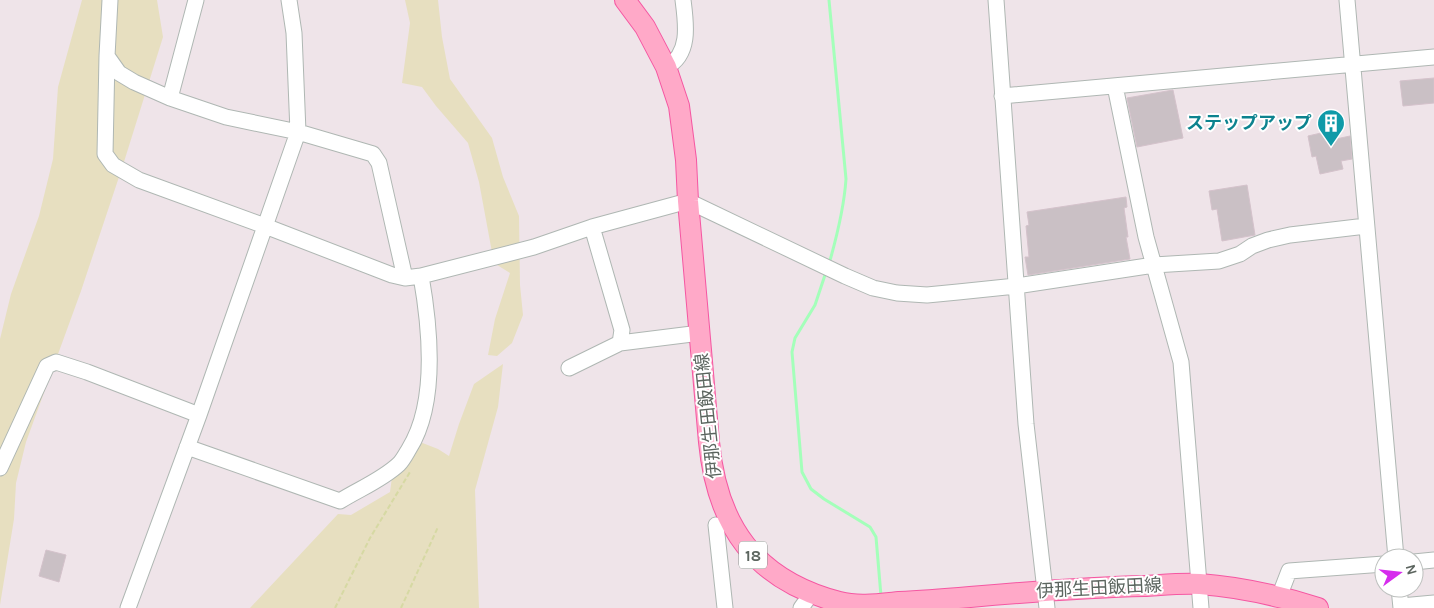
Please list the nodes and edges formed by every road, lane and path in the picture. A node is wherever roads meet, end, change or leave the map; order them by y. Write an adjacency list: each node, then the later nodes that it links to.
1 (110, 0): 8 (street)
2 (196, 0): 14 (street)
3 (289, 0): 15 (street)
4 (625, 0): 11 (main road, 伊那生田飯田線 / 18)
5 (683, 0): 11 (street)
6 (996, 0): 13 (street)
7 (1347, 0): 10 (street)
8 (107, 56): 14 (street); 17 (street)
9 (1434, 57): 10 (street)
10 (1352, 64): 12 (street); 18 (street)
11 (666, 67): 16 (main road, 伊那生田飯田線 / 18)
12 (1115, 86): 13 (street); 20 (street)
13 (1002, 96): 23 (street)
14 (170, 98): 15 (street)
15 (298, 132): 17 (street); 22 (street)
16 (688, 201): 19 (street); 23 (street); 24 (main road, 伊那生田飯田線 / 18)
17 (265, 226): 22 (street); 27 (street)
18 (1366, 226): 20 (street); 33 (street)
19 (592, 228): 21 (street); 25 (street)
20 (1154, 265): 23 (street); 35 (street)
21 (421, 276): 22 (street); 28 (street)
22 (405, 278)
23 (1016, 286): 37 (street)
24 (700, 333): 25 (street); 38 (main road, 伊那生田飯田線 / 18)
25 (620, 342): 26 (street)
26 (569, 368)
27 (199, 415): 28 (street); 29 (street)
28 (187, 447): 41 (street)
29 (0, 468)
30 (413, 468): 42 (path)
31 (716, 525): 44 (street)
32 (438, 527): 43 (path)
33 (1395, 548)
34 (1374, 565): 36 (street)
35 (1199, 584): 36 (main road, 伊那生田飯田線 / 18); 37 (main road, 伊那生田飯田線 / 18); 45 (street)
36 (1279, 597): 46 (main road, 伊那生田飯田線 / 18)
37 (1046, 599): 38 (main road, 伊那生田飯田線 / 18)
38 (806, 601)
39 (1434, 603): 40 (street)
40 (1401, 607)
41 (128, 608)
42 (335, 608)
43 (401, 608)
44 (724, 608)
45 (1201, 608)
46 (1318, 608)

